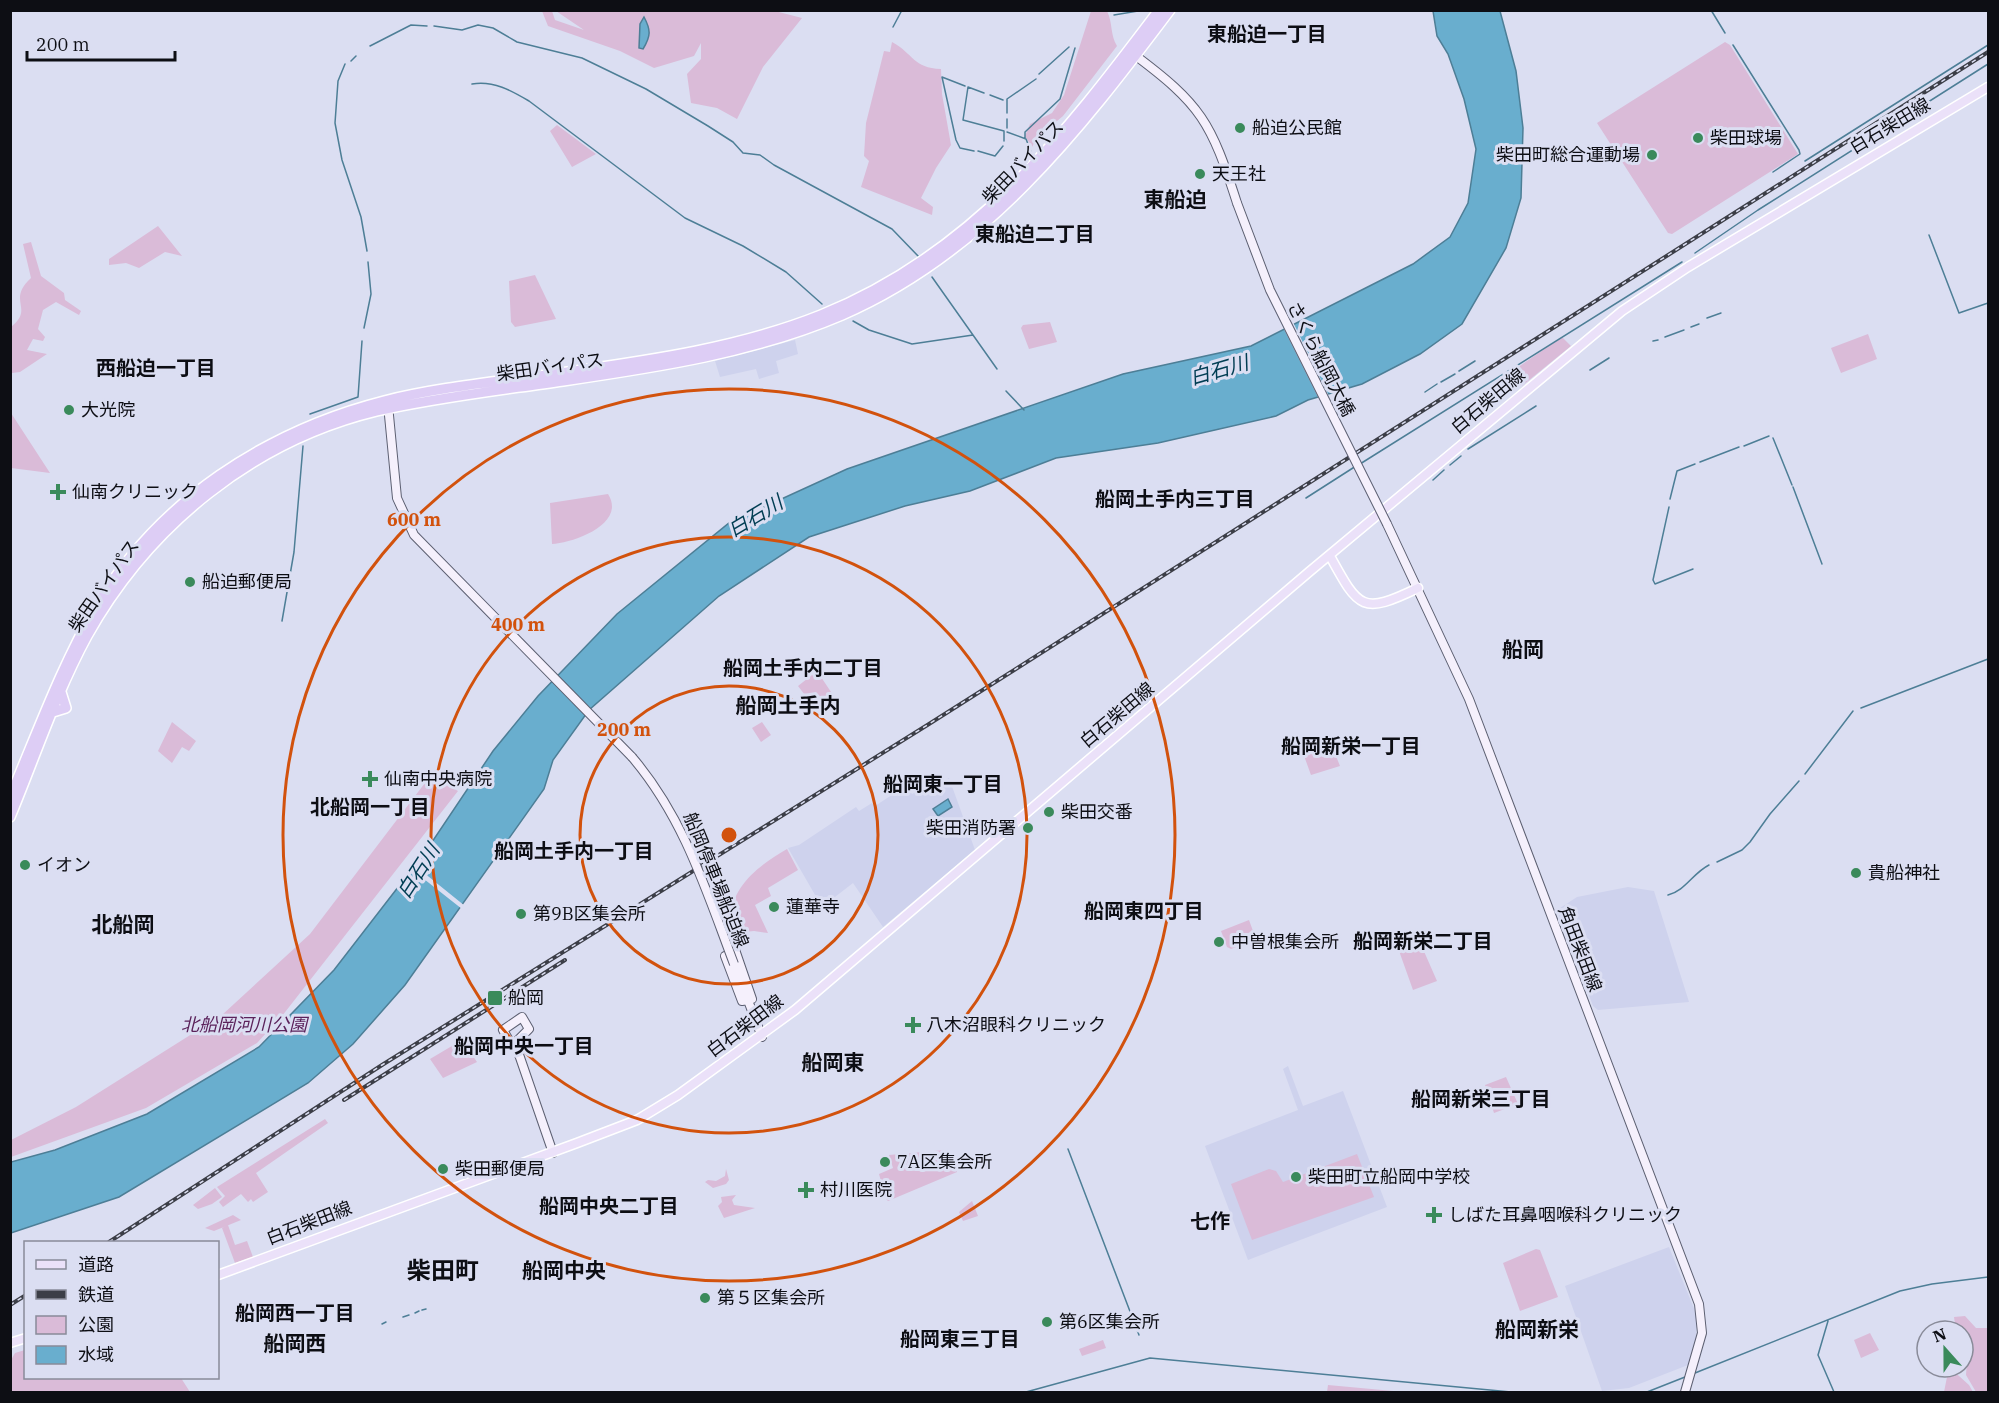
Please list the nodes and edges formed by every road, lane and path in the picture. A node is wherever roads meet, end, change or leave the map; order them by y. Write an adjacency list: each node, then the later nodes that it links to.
1 (1159, 10): 3 (highway, 柴田バイパス)
2 (1170, 10): 3 (highway, 柴田バイパス)
3 (1132, 53): 5 (highway, 柴田バイパス); 6 (main road, さくら船岡大橋, bridge)
4 (1989, 87): 7 (main road, 白石柴田線)
5 (388, 405): 9 (highway, 柴田バイパス); 10 (highway, 柴田バイパス); 13 (main road, 船岡停車場船迫線, bridge)
6 (1387, 524): 8 (main road, 角田柴田線)
7 (1330, 555): 8 (main road); 14 (main road, 白石柴田線)
8 (1418, 588): 18 (main road, 角田柴田線)
9 (10, 797)
10 (10, 817)
11 (732, 940): 13 (main road)
12 (725, 956): 13 (main road)
13 (748, 1000): 14 (main road, 船岡停車場船迫線)
14 (762, 1037): 16 (main road, 白石柴田線)
15 (515, 1042): 16 (main road)
16 (553, 1152): 17 (main road, 白石柴田線)
17 (219, 1275)
18 (1685, 1392)

